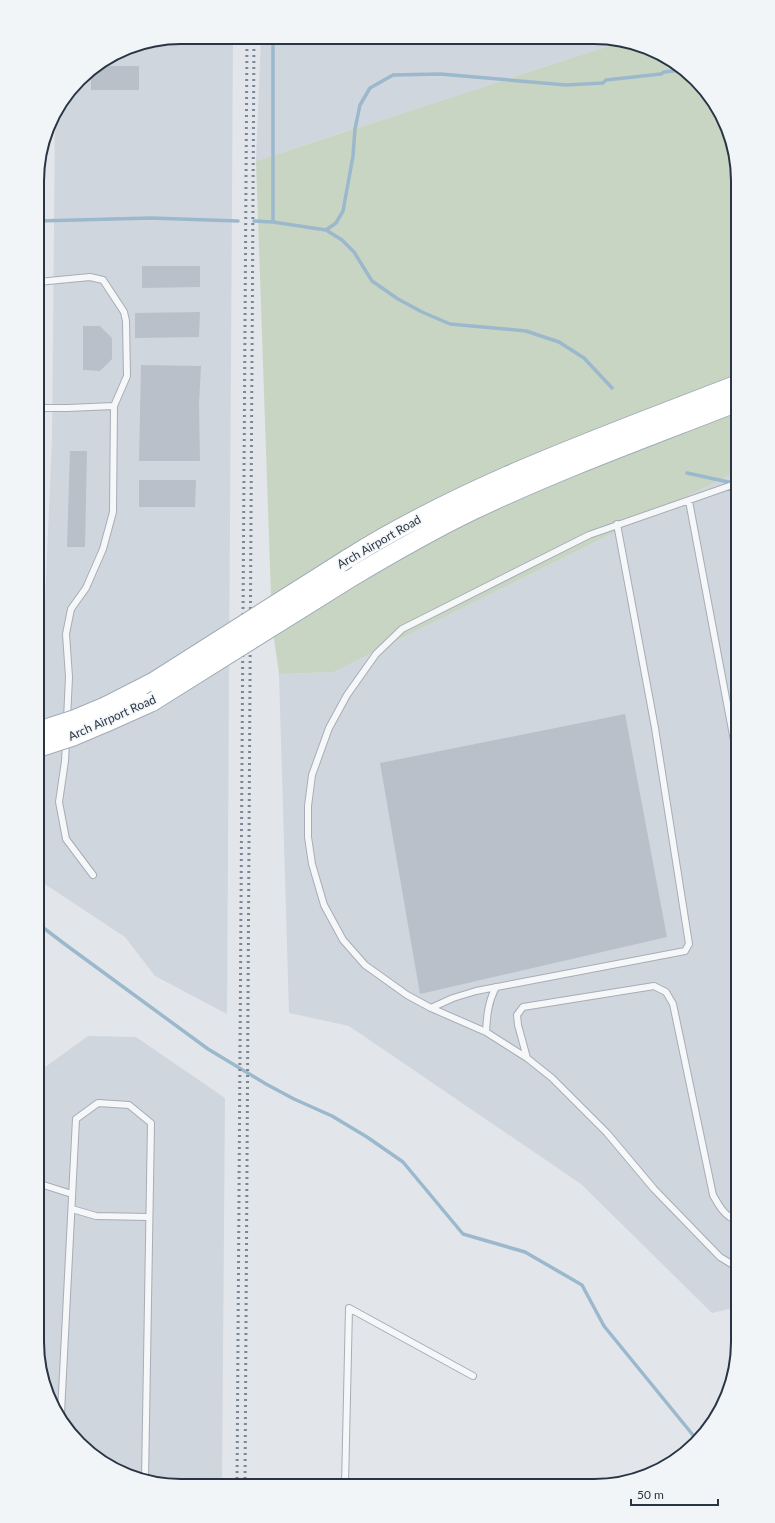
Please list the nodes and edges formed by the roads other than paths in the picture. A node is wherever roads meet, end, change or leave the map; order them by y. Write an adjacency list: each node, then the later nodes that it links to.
1 (44, 281): 4 (lane)
2 (731, 387): 9 (main road, Arch Airport Road, bridge)
3 (731, 405): 9 (main road, Arch Airport Road, bridge)
4 (114, 406): 5 (lane); 13 (lane)
5 (44, 408)
6 (731, 485): 7 (lane)
7 (689, 501): 8 (lane); 10 (lane)
8 (617, 524): 14 (lane); 15 (lane)
9 (105, 715): 11 (main road, Arch Airport Road, bridge); 12 (main road, Arch Airport Road, bridge)
10 (731, 725)
11 (44, 729)
12 (44, 746)
13 (93, 875)
14 (496, 987): 15 (lane); 16 (lane)
15 (431, 1008): 16 (lane)
16 (486, 1032): 17 (lane)
17 (527, 1058): 22 (lane); 23 (lane)
18 (44, 1185): 19 (lane)
19 (72, 1194): 20 (lane); 21 (lane)
20 (72, 1209): 21 (lane); 25 (lane)
21 (149, 1218): 26 (lane)
22 (731, 1218)
23 (731, 1264)
24 (473, 1376): 27 (lane)
25 (61, 1408)
26 (146, 1474)
27 (345, 1479)

